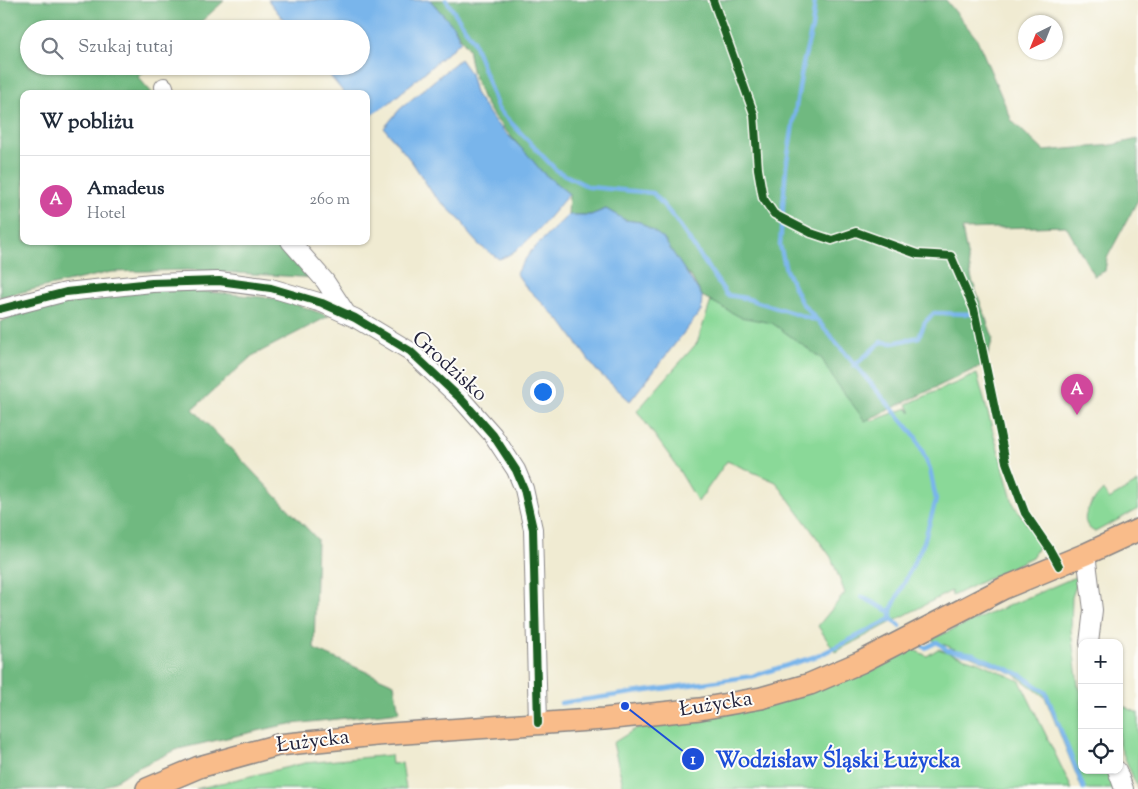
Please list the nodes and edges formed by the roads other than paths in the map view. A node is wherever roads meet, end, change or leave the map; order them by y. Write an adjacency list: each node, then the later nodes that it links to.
1 (294, 245): 3 (street, Grodzisko)
2 (0, 309): 3 (street, Grodzisko)
3 (346, 313): 7 (street, Grodzisko)
4 (1138, 530): 5 (main road, Łużycka)
5 (1086, 554): 6 (street); 7 (main road, Łużycka)
6 (1089, 639)
7 (538, 724): 9 (main road, Łużycka)
8 (1118, 774): 10 (street)
9 (147, 789)
10 (1124, 789)

